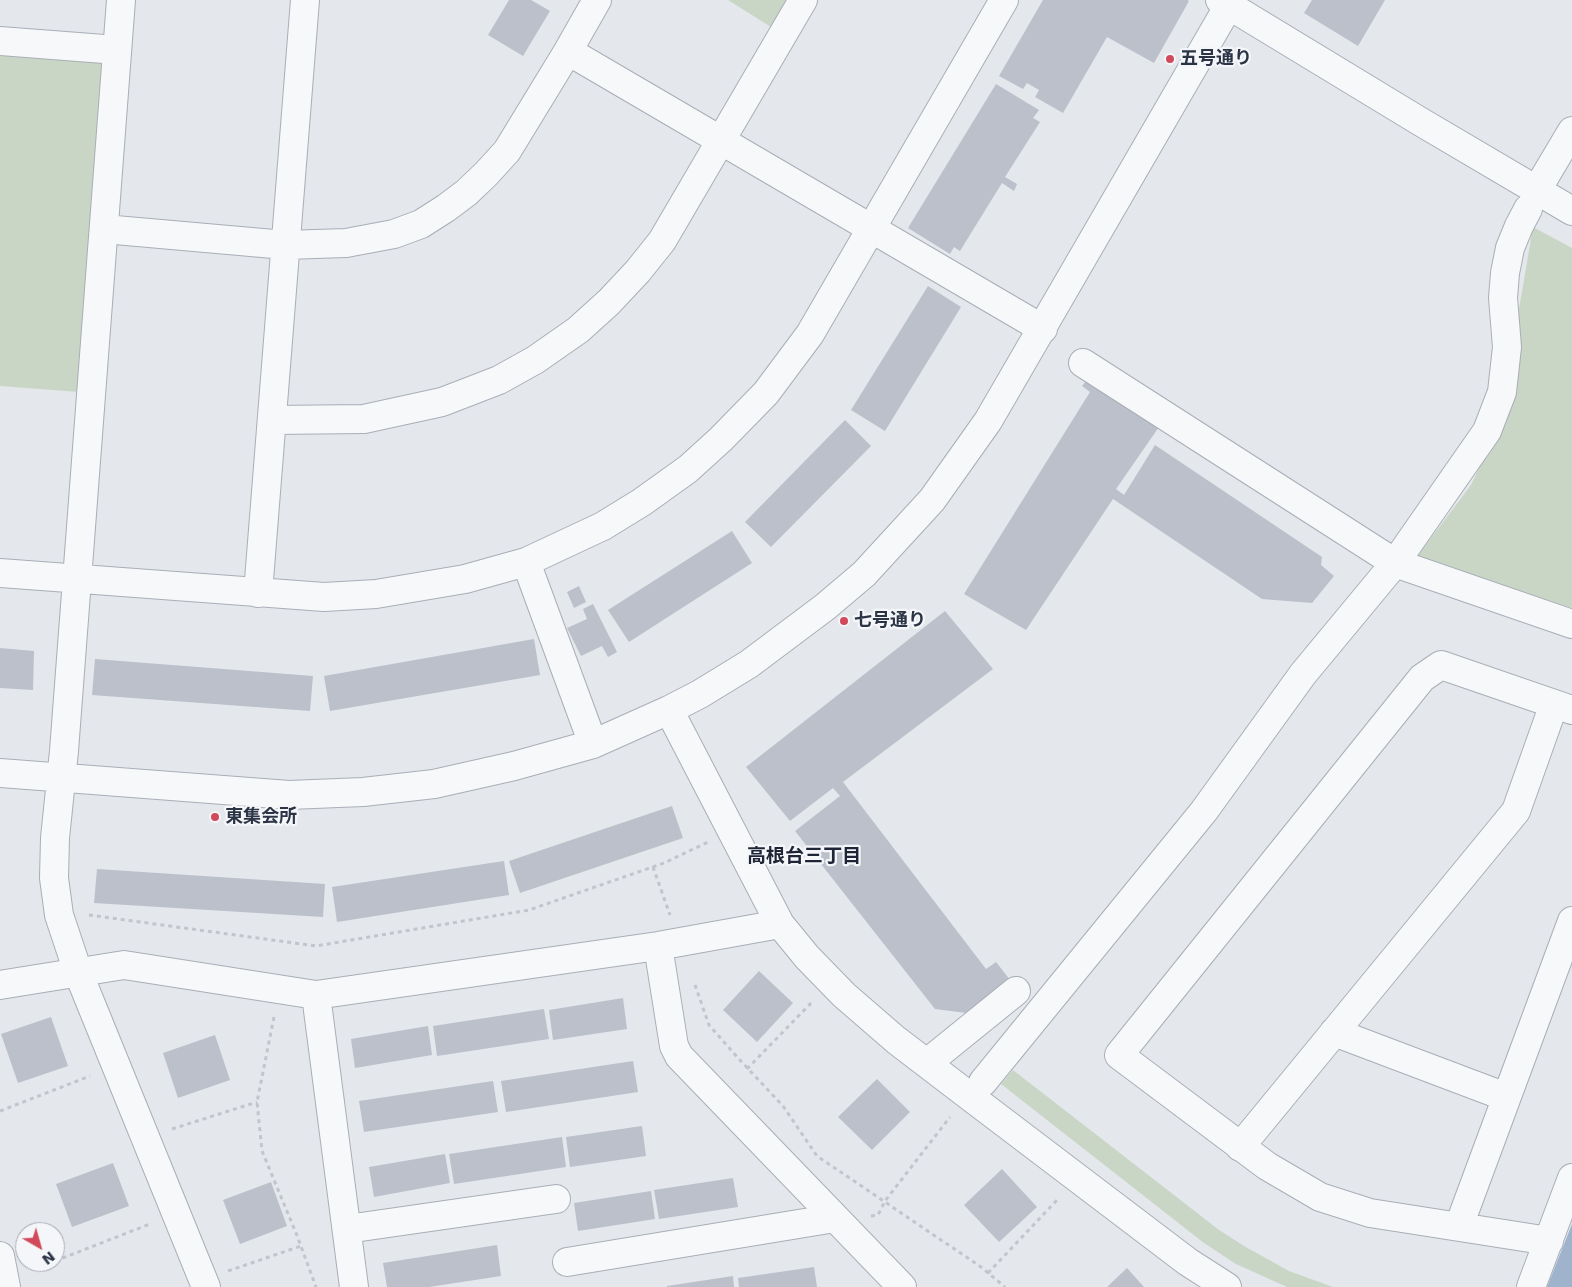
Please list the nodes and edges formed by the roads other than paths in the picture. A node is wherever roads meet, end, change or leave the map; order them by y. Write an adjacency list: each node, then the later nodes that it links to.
1 (121, 0): 8 (street)
2 (305, 0): 17 (street)
3 (597, 0): 9 (street)
4 (803, 0): 11 (street)
5 (1004, 0): 16 (street)
6 (1227, 2): 14 (street); 18 (street)
7 (0, 41): 8 (street)
8 (117, 50): 15 (street)
9 (568, 51): 11 (street); 17 (street)
10 (1572, 131): 12 (street)
11 (720, 140): 16 (street); 20 (street)
12 (1544, 178)
13 (1528, 209): 22 (street)
14 (1572, 211)
15 (104, 229): 17 (street); 24 (street)
16 (871, 229): 18 (street); 21 (street)
17 (285, 245): 20 (street)
18 (1042, 329): 28 (street)
19 (1083, 363): 22 (street)
20 (273, 420): 25 (street)
21 (526, 562): 25 (street); 29 (street)
22 (1394, 563): 26 (street); 41 (street)
23 (0, 573): 24 (street)
24 (77, 579): 25 (street); 31 (street)
25 (258, 593)
26 (1572, 624)
27 (1563, 707): 39 (street); 43 (street)
28 (669, 710): 29 (street); 33 (street)
29 (593, 744): 31 (street)
30 (0, 773): 31 (street)
31 (61, 778): 35 (street)
32 (1572, 921): 42 (street)
33 (780, 924): 34 (street); 40 (street)
34 (669, 944): 38 (street); 46 (street)
35 (78, 972): 36 (street); 38 (street); 52 (street)
36 (0, 985)
37 (1016, 990): 40 (street)
38 (316, 995): 48 (street)
39 (1334, 1032): 42 (street); 43 (street)
40 (927, 1063): 41 (street)
41 (975, 1088): 53 (street)
42 (1506, 1097): 47 (street)
43 (1240, 1147): 47 (street)
44 (1572, 1178): 49 (street)
45 (556, 1199): 48 (street)
46 (836, 1218): 51 (street); 56 (street)
47 (1459, 1226): 49 (street)
48 (347, 1229): 55 (street)
49 (1549, 1241): 57 (street)
50 (0, 1256): 54 (street)
51 (567, 1262)
52 (214, 1280)
53 (1220, 1285)
54 (6, 1287)
55 (354, 1287)
56 (902, 1287)
57 (1531, 1287)

